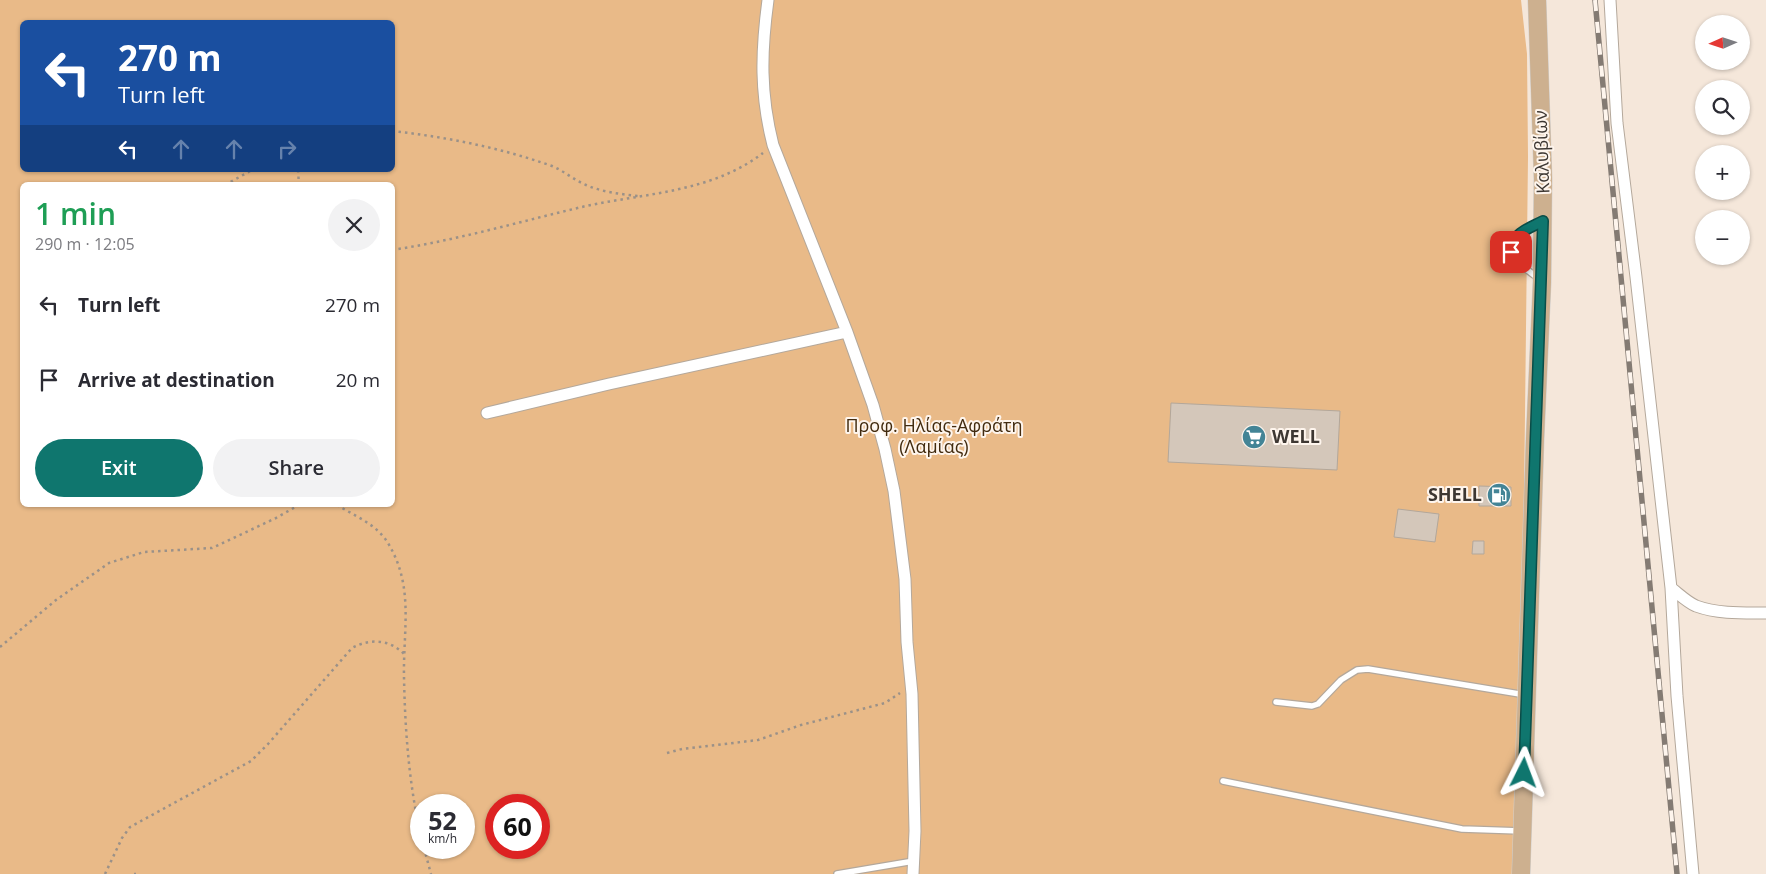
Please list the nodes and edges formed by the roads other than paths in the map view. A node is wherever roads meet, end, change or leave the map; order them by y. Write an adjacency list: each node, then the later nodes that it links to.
1 (768, 0): 8 (street)
2 (1537, 0): 5 (main road, Καλυβίων)
3 (1550, 0): 5 (main road)
4 (1610, 0): 10 (street)
5 (1538, 39): 6 (main road, Καλυβίων)
6 (1543, 221): 7 (main road, Καλυβίων); 7 (lane)
7 (1542, 282): 12 (main road, Καλυβίων)
8 (846, 332): 9 (street); 16 (street)
9 (487, 413)
10 (1671, 588): 11 (street); 20 (street)
11 (1766, 613)
12 (1528, 695): 13 (lane); 15 (main road, Καλυβίων)
13 (1276, 702)
14 (1223, 781): 15 (lane)
15 (1522, 832): 19 (main road, Καλυβίων)
16 (914, 861): 17 (lane); 18 (street)
17 (837, 874)
18 (913, 874)
19 (1521, 874)
20 (1693, 874)

